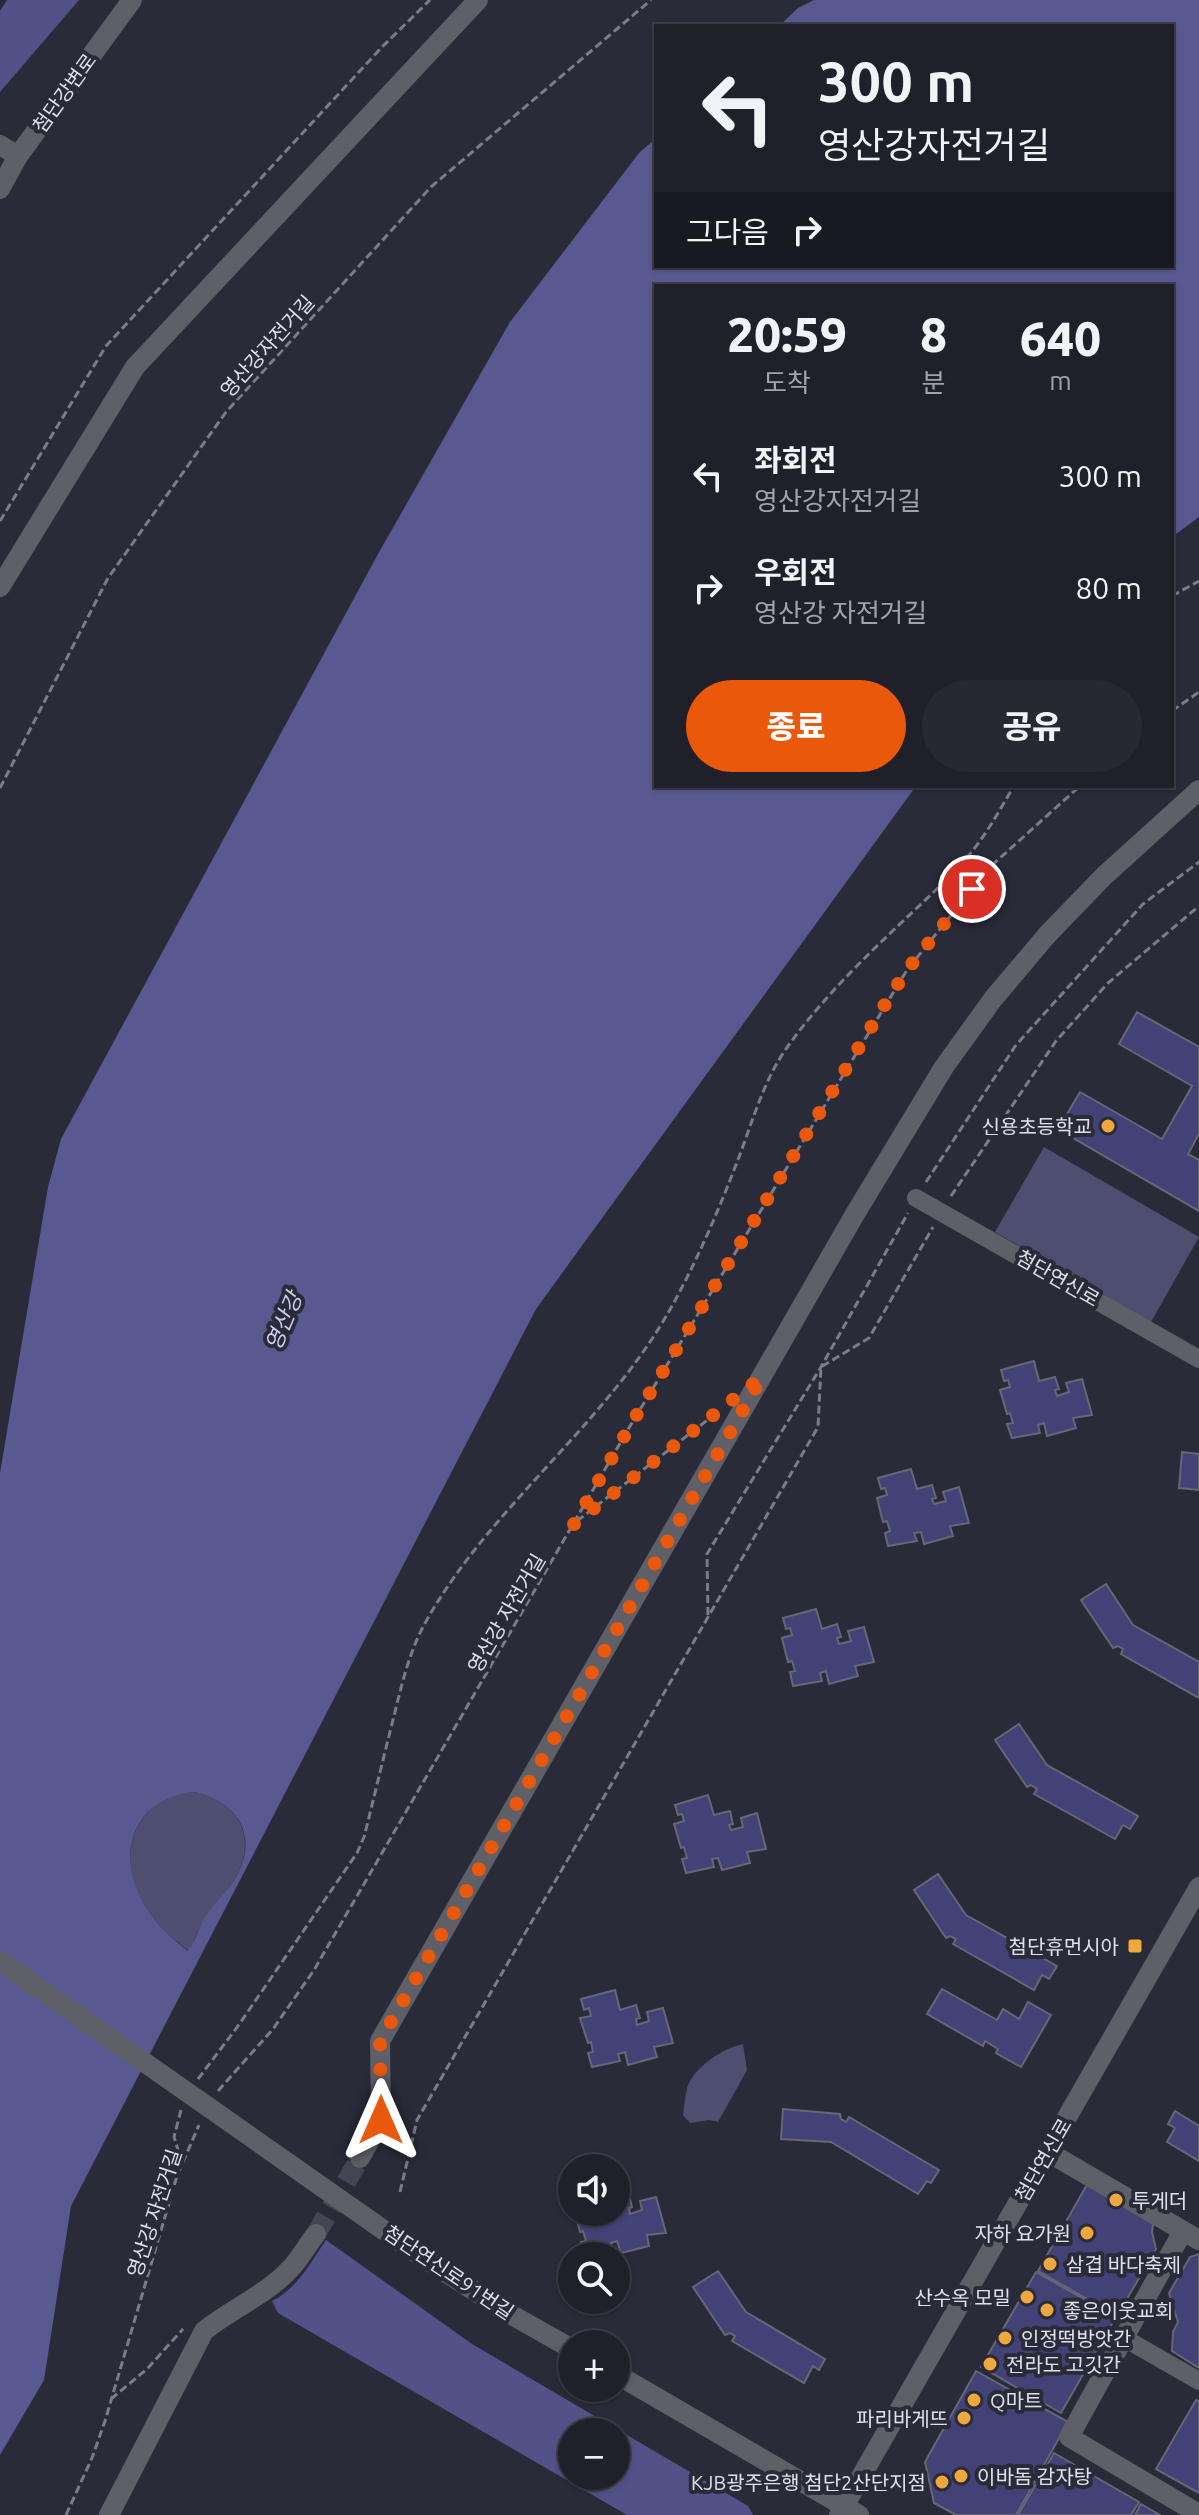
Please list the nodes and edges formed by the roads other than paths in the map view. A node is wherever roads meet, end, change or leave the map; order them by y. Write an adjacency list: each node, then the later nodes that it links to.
1 (132, 0): 4 (street, 첨단강변로)
2 (478, 0): 6 (street)
3 (0, 145): 4 (street)
4 (18, 156): 5 (street, 첨단강변로)
5 (0, 189)
6 (0, 587)
7 (1199, 790): 13 (street)
8 (916, 1198): 9 (street, 첨단연신로)
9 (1199, 1359)
10 (1199, 1887): 12 (street, 첨단연신로)
11 (0, 1961): 17 (street, 첨단연신로91번길)
12 (1048, 2152): 15 (street); 20 (street, 첨단연신로)
13 (360, 2158)
14 (316, 2234): 22 (street)
15 (1191, 2235): 16 (street)
16 (1124, 2338): 18 (street); 21 (street)
17 (558, 2341)
18 (1199, 2381)
19 (630, 2382): 20 (street)
20 (847, 2512)
21 (1199, 2514)
22 (109, 2515)

